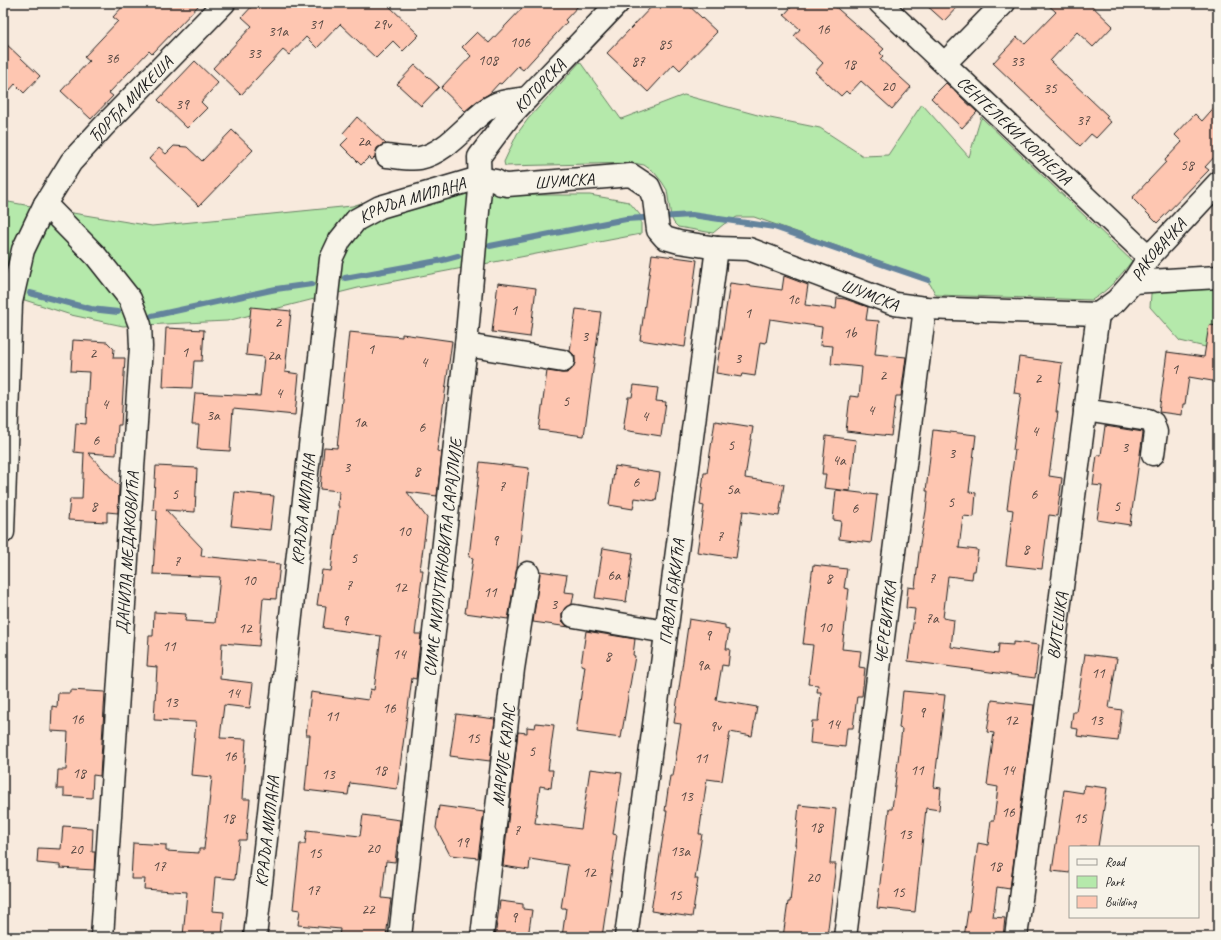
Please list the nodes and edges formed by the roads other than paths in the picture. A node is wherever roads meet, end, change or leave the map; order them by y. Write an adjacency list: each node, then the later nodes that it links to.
1 (224, 3): 10 (street, ЂОРЂА МИКЕША)
2 (618, 3): 6 (street, КОТОРСКА)
3 (880, 3): 5 (street, СЕНТЕЛЕКИ КОРНЕЛА)
4 (1004, 3): 5 (street)
5 (945, 63): 12 (street, СЕНТЕЛЕКИ КОРНЕЛА)
6 (527, 98): 7 (street); 8 (street, КОТОРСКА)
7 (386, 156)
8 (479, 178): 11 (street, ШУМСКА); 18 (street, СИМЕ МИЛУТИНОВИЋА САРАЈЛИЈЕ); 27 (street, КРАЉА МИЛАНА)
9 (1218, 183): 12 (street, РАКОВАЧКА)
10 (45, 204): 15 (street, ЂОРЂА МИКЕША); 26 (street, ДАНИЛА МЕДАКОВИЋА)
11 (717, 248): 16 (street, ШУМСКА); 25 (street, ПАВЛА БАКИЋА)
12 (1149, 257): 14 (street, РАКОВАЧКА)
13 (1218, 277): 14 (street)
14 (1133, 282): 17 (street, РАКОВАЧКА)
15 (7, 301): 22 (street, ЂОРЂА МИКЕША)
16 (925, 308): 17 (street, ШУМСКА); 31 (street, ЧЕРЕВИЋКА)
17 (1098, 314): 20 (street, ВИТЕШКА)
18 (466, 345): 19 (street); 28 (street, СИМЕ МИЛУТИНОВИЋА САРАЈЛИЈЕ)
19 (563, 361)
20 (1085, 410): 21 (street); 32 (street, ВИТЕШКА)
21 (1153, 454)
22 (3, 532)
23 (528, 573): 29 (street, МАРИЈЕ КАЛАС)
24 (574, 616): 25 (street)
25 (666, 632): 30 (street, ПАВЛА БАКИЋА)
26 (102, 937)
27 (255, 937)
28 (400, 937)
29 (482, 937)
30 (626, 937)
31 (845, 937)
32 (1016, 937)

